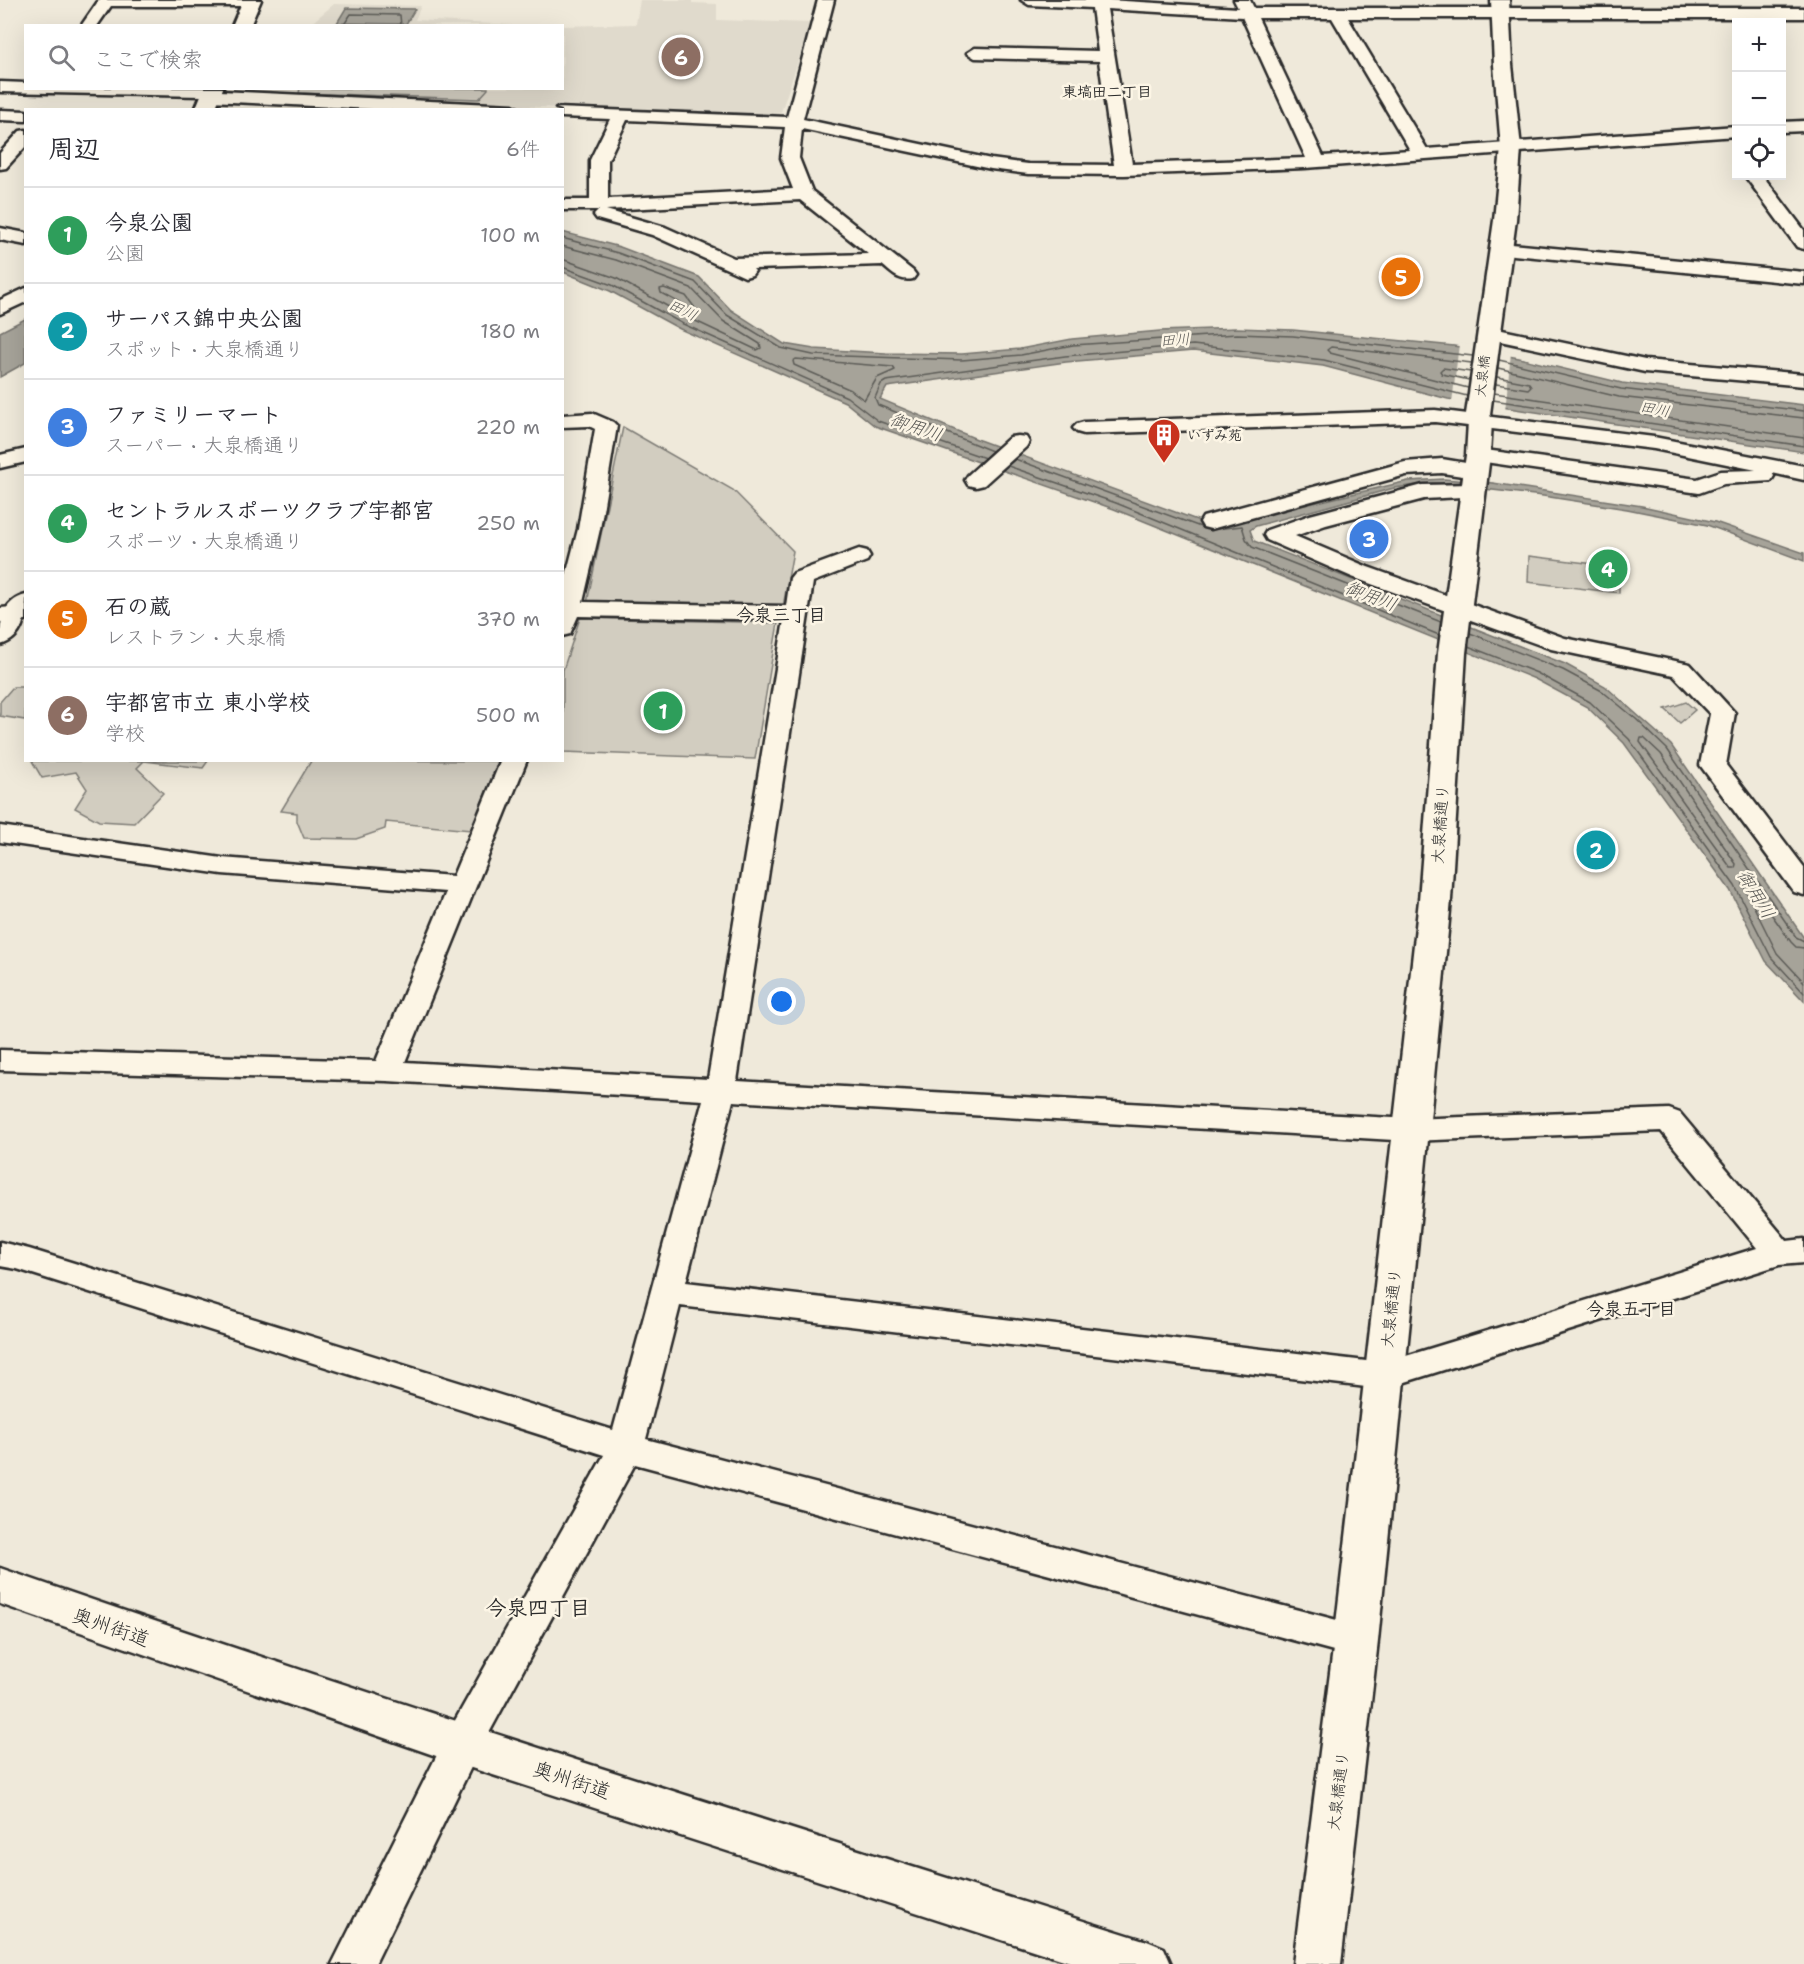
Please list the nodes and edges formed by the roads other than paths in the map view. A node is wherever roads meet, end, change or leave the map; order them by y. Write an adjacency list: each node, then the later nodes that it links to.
1 (107, 0): 2 (street); 10 (street)
2 (251, 0): 11 (street)
3 (826, 0): 23 (street)
4 (1029, 0): 5 (street)
5 (1099, 5): 7 (street); 13 (street)
6 (1501, 6): 8 (street); 9 (street); 28 (street, 大泉橋)
7 (1245, 7): 9 (street); 30 (street)
8 (1804, 13)
9 (1337, 14): 29 (street)
10 (90, 24)
11 (242, 24)
12 (975, 53): 13 (street)
13 (1107, 56): 33 (street)
14 (0, 87): 15 (street)
15 (24, 88)
16 (86, 90): 17 (street)
17 (210, 96): 18 (street)
18 (449, 108)
19 (564, 112): 20 (street)
20 (621, 114): 23 (street); 37 (street)
21 (0, 115): 22 (street)
22 (24, 116)
23 (794, 122): 33 (street); 35 (street)
24 (1804, 126): 25 (street)
25 (1786, 127)
26 (1729, 131): 28 (street)
27 (24, 137): 31 (street)
28 (1511, 148): 29 (street); 41 (street, 大泉橋)
29 (1421, 154): 30 (street)
30 (1317, 162): 33 (street)
31 (0, 164): 32 (street)
32 (24, 164)
33 (1124, 170)
34 (1758, 180): 40 (street)
35 (804, 194): 37 (street); 42 (street)
36 (564, 205): 37 (street)
37 (598, 210): 42 (street)
38 (0, 234): 39 (street)
39 (24, 239)
40 (1804, 243)
41 (1502, 249): 44 (street); 49 (street, 大泉橋)
42 (888, 259): 43 (street)
43 (906, 275)
44 (1804, 278)
45 (24, 295): 47 (street)
46 (24, 306): 48 (street)
47 (0, 308)
48 (0, 319)
49 (1487, 336): 50 (street); 51 (street, 大泉橋)
50 (1804, 381)
51 (1479, 418): 53 (street); 57 (street); 58 (street)
52 (564, 421): 65 (street)
53 (1083, 428)
54 (1017, 442): 59 (street)
55 (24, 456): 56 (street)
56 (0, 462)
57 (1476, 472): 58 (street); 60 (street); 62 (street); 62 (street)
58 (1791, 475)
59 (976, 480)
60 (1211, 522)
61 (859, 556): 64 (street)
62 (1460, 608): 70 (street); 74 (street, 大泉橋通り)
63 (17, 611): 66 (street)
64 (797, 613): 65 (street); 73 (street)
65 (565, 616)
66 (0, 637)
67 (513, 762): 69 (street)
68 (0, 834): 69 (street)
69 (462, 885): 72 (street)
70 (1804, 886)
71 (0, 1060): 72 (street)
72 (387, 1071): 73 (street)
73 (721, 1089): 74 (street); 77 (street)
74 (1411, 1130): 75 (street); 78 (street, 大泉橋通り)
75 (1791, 1252): 78 (street)
76 (6, 1263): 79 (street)
77 (667, 1292): 78 (street); 79 (street)
78 (1383, 1376): 81 (street, 大泉橋通り)
79 (626, 1448): 81 (street); 82 (street)
80 (0, 1586): 82 (street, 奥州街道)
81 (1356, 1641): 85 (street, 大泉橋通り)
82 (462, 1745): 83 (street); 84 (street, 奥州街道)
83 (354, 1964)
84 (1147, 1964)
85 (1317, 1964)

